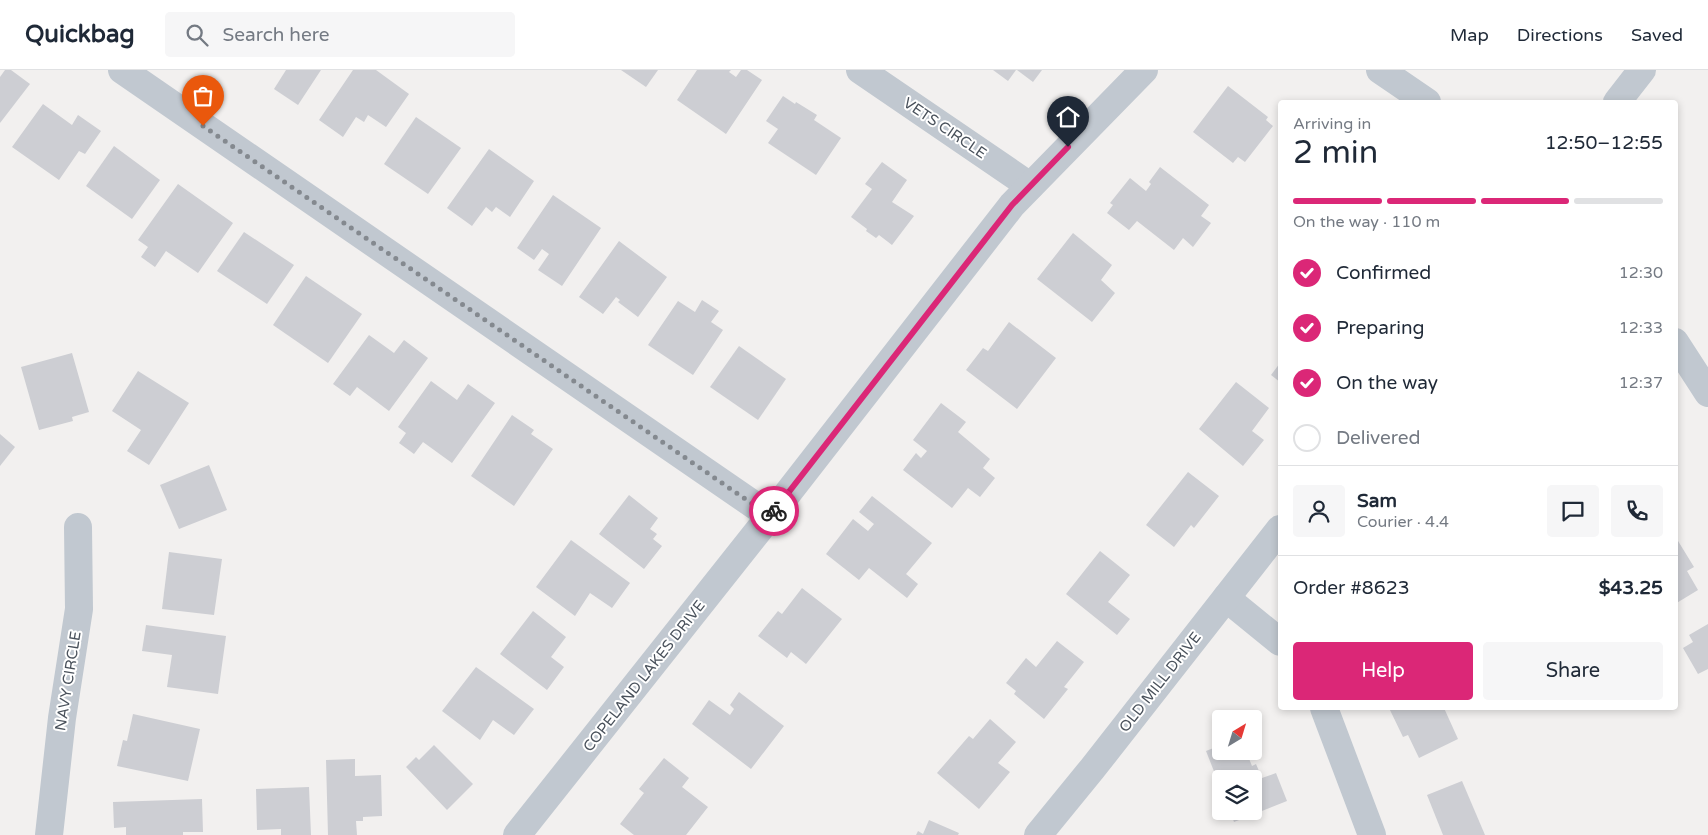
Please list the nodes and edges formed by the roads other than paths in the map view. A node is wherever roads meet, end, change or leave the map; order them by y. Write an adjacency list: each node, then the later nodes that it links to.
1 (122, 70): 11 (street)
2 (860, 70): 8 (street, VETS CIRCLE)
3 (1144, 70): 8 (street, COPELAND LAKES DRIVE)
4 (1380, 70): 6 (street)
5 (1642, 70): 7 (street)
6 (1424, 100)
7 (1619, 100)
8 (1030, 186): 11 (street, COPELAND LAKES DRIVE)
9 (1678, 347): 10 (street)
10 (1708, 393)
11 (770, 516): 18 (street, COPELAND LAKES DRIVE)
12 (78, 527): 17 (street, NAVY CIRCLE)
13 (1278, 531): 14 (street, OLD MILL DRIVE)
14 (1226, 598): 15 (street); 19 (street, OLD MILL DRIVE)
15 (1278, 640)
16 (1325, 710): 20 (street)
17 (49, 835)
18 (517, 835)
19 (1038, 835)
20 (1372, 835)

